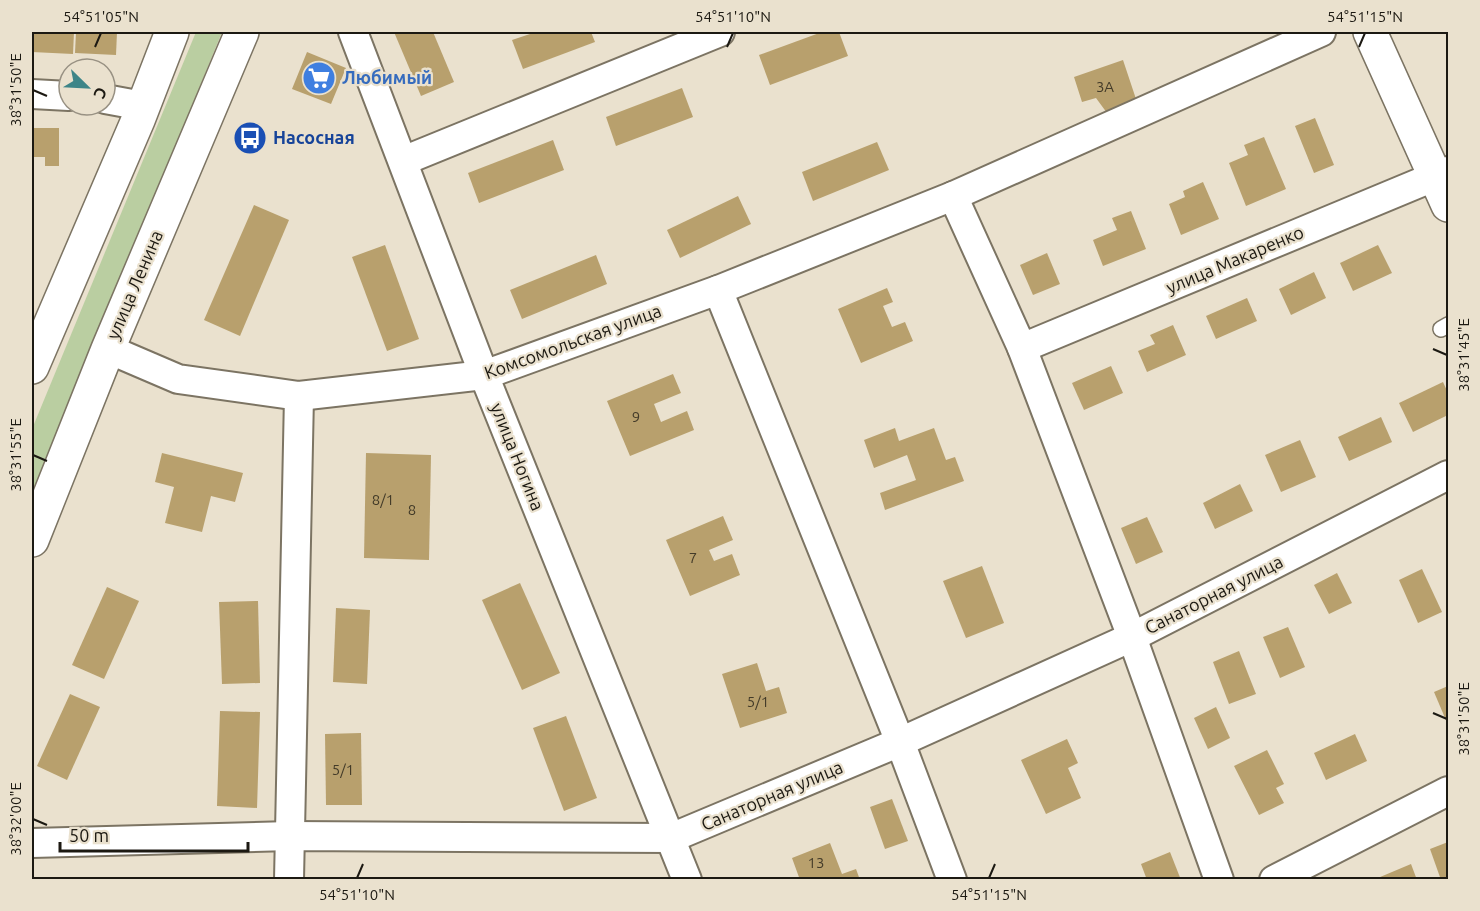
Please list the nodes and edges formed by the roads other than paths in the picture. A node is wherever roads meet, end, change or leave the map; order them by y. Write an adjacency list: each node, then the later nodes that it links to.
1 (172, 32): 10 (main road)
2 (242, 32): 16 (main road, улица Ленина)
3 (353, 32): 11 (street, улица Ногина)
4 (720, 32): 11 (street)
5 (1321, 32): 13 (street, Комсомольская улица)
6 (1370, 32): 12 (main road)
7 (32, 94): 8 (street)
8 (57, 95)
9 (117, 101): 10 (street)
10 (143, 106): 17 (main road)
11 (403, 161): 18 (street, улица Ногина)
12 (1444, 184): 15 (street, улица Макаренко)
13 (953, 196): 14 (street, Комсомольская улица); 15 (street)
14 (718, 290): 18 (street, Комсомольская улица); 23 (street)
15 (1022, 348): 22 (street)
16 (108, 350): 19 (street, Комсомольская улица); 21 (main road, улица Ленина)
17 (34, 355)
18 (484, 375): 19 (street, Комсомольская улица); 26 (street, улица Ногина)
19 (299, 396): 25 (street)
20 (1449, 475): 22 (street, Санаторная улица)
21 (32, 540)
22 (1132, 637): 23 (street, Санаторная улица); 31 (street)
23 (900, 742): 26 (street, Санаторная улица); 30 (street)
24 (1449, 791): 32 (street)
25 (290, 836): 26 (street, Санаторная улица); 27 (street, Санаторная улица); 28 (street)
26 (671, 838): 29 (street, улица Ногина)
27 (32, 843)
28 (289, 879)
29 (687, 879)
30 (952, 879)
31 (1219, 879)
32 (1274, 879)

